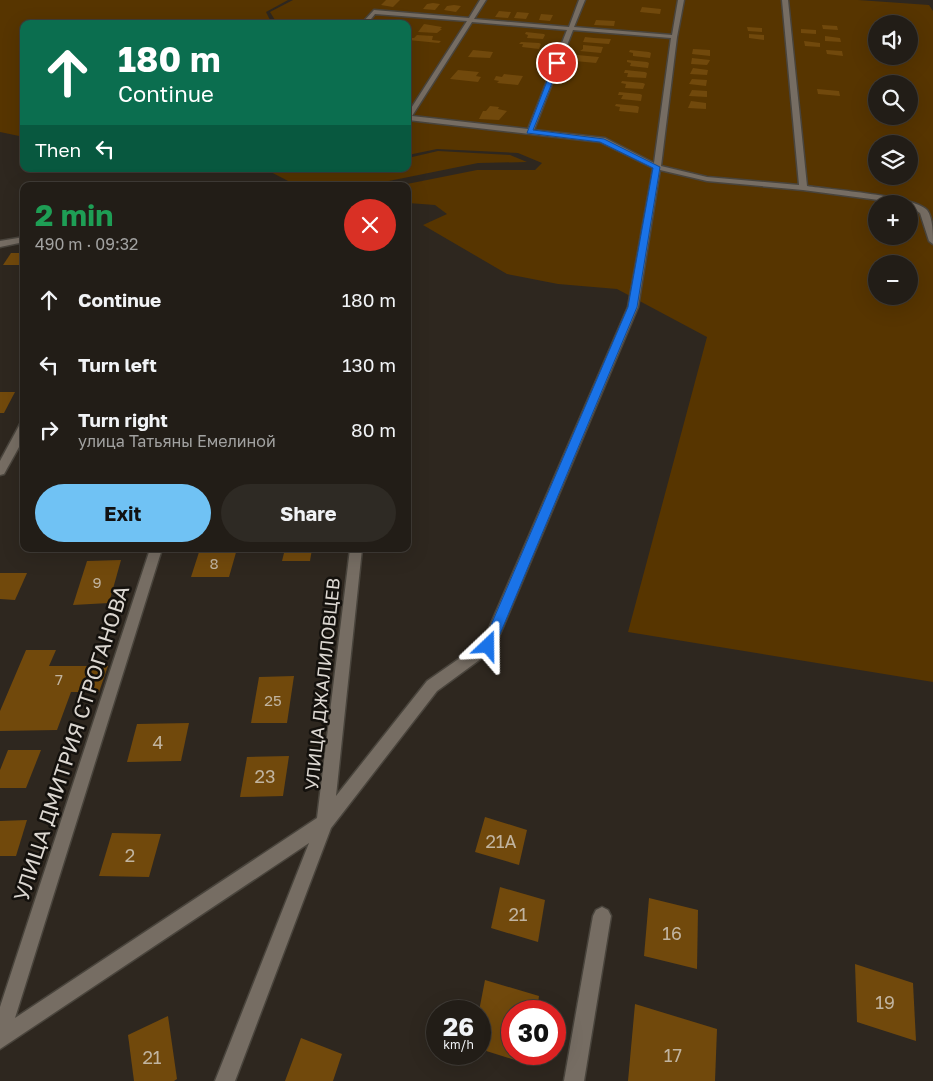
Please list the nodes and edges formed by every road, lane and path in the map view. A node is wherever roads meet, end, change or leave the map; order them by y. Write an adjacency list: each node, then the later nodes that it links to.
1 (484, 0): 6 (street)
2 (582, 0): 7 (street)
3 (681, 0): 8 (street)
4 (785, 0): 13 (street)
5 (367, 20): 6 (street)
6 (471, 20): 7 (street); 9 (street)
7 (570, 28): 8 (street); 11 (street)
8 (674, 37): 12 (street)
9 (411, 113)
10 (411, 118): 11 (street)
11 (530, 132): 12 (street)
12 (657, 167): 13 (street); 21 (street)
13 (803, 188): 15 (street)
14 (20, 240): 16 (street)
15 (933, 241)
16 (0, 244)
17 (20, 434): 18 (street)
18 (0, 471)
19 (155, 552): 23 (street, УЛИЦА ДМИТРИЯ СТРОГАНОВА)
20 (356, 552): 21 (street, УЛИЦА ДЖАЛИЛОВЦЕВ)
21 (325, 823): 23 (street); 24 (street)
22 (602, 916): 25 (street)
23 (0, 1037)
24 (225, 1081)
25 (574, 1081)

